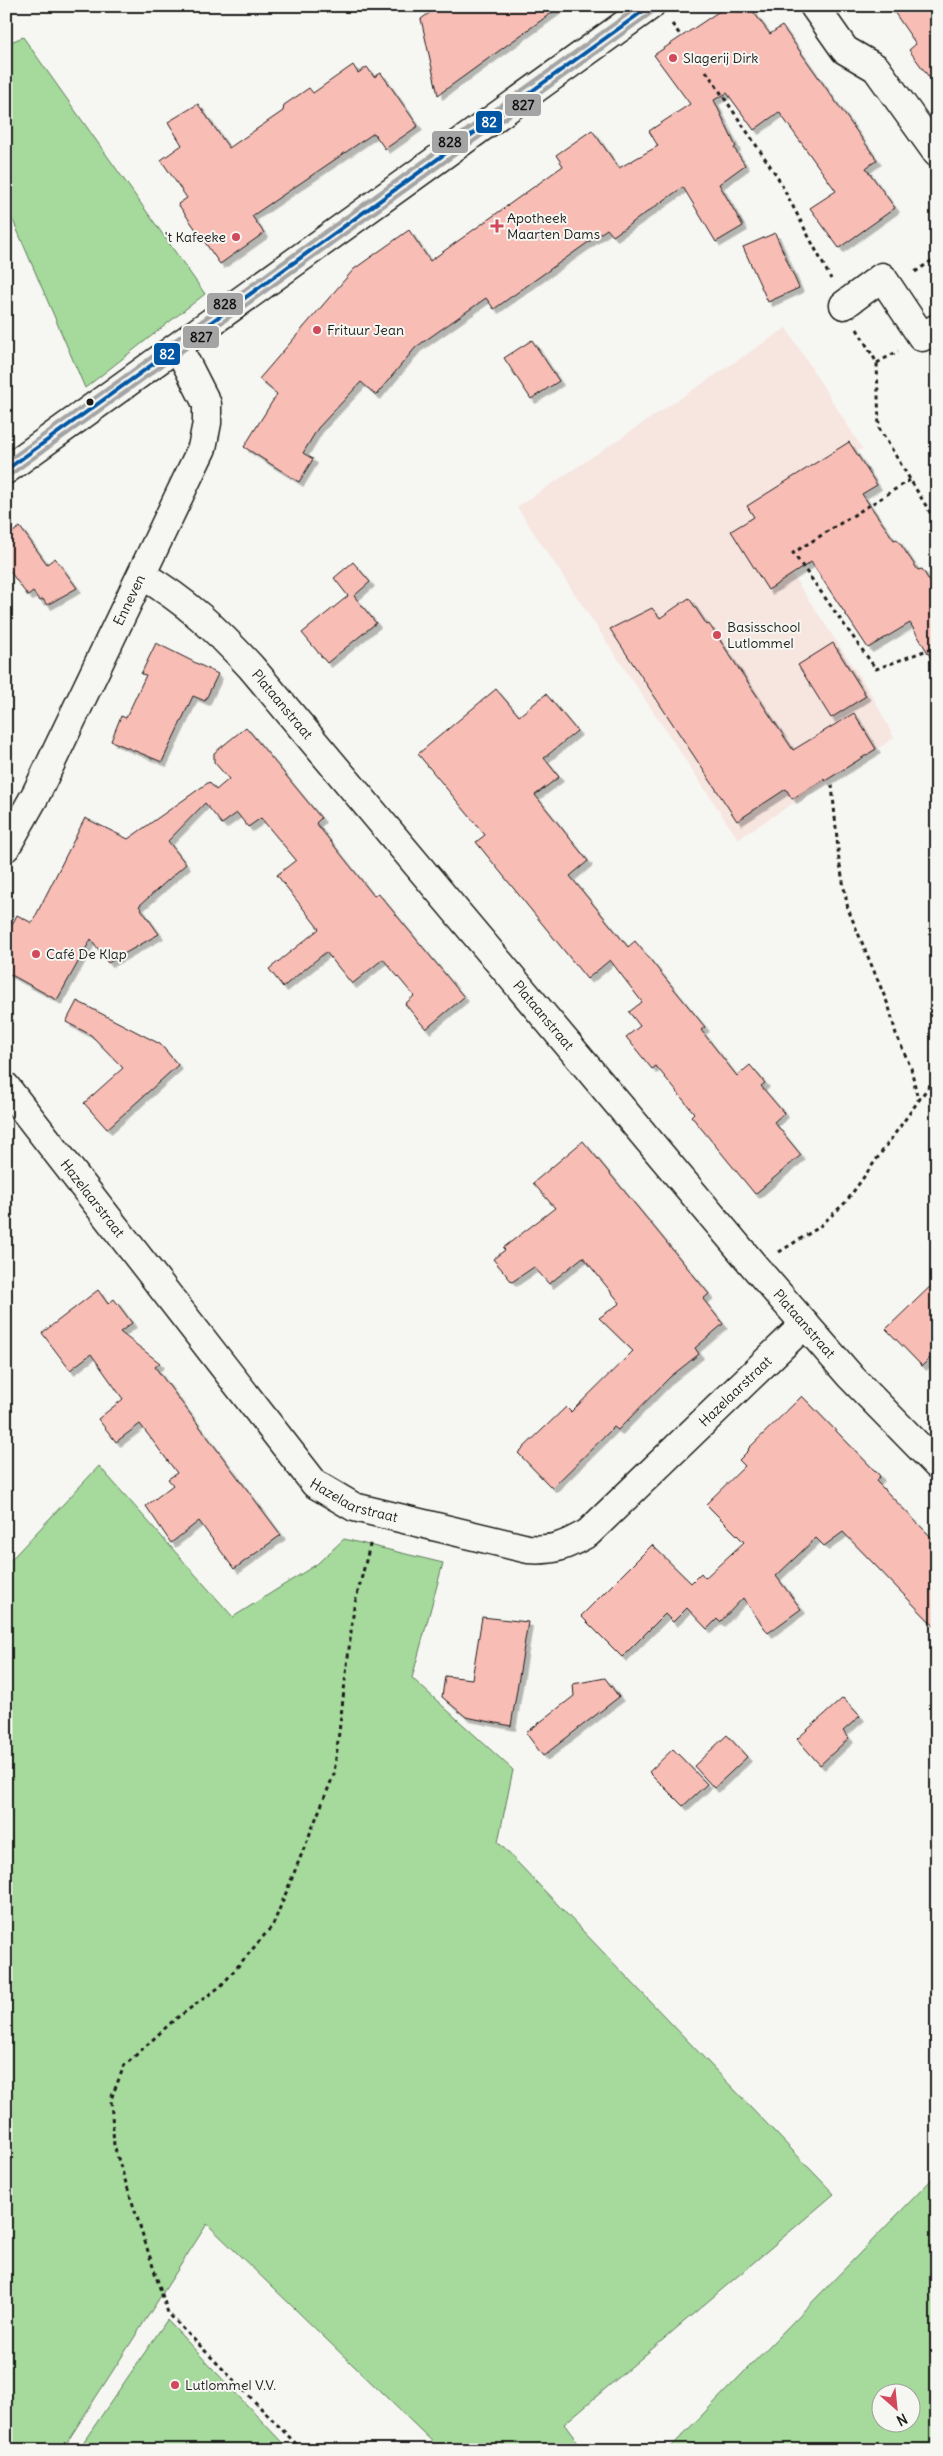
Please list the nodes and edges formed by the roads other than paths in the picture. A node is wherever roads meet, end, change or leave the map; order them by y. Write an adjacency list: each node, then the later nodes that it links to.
1 (650, 6): 6 (street)
2 (814, 6): 3 (street)
3 (937, 152)
4 (844, 305): 5 (street)
5 (937, 328)
6 (178, 347): 7 (street); 8 (street, Enneven)
7 (6, 470)
8 (142, 575): 9 (street, Enneven); 11 (street, Plataanstraat)
9 (6, 847)
10 (6, 1087): 11 (street, Hazelaarstraat)
11 (804, 1324): 12 (street, Plataanstraat)
12 (937, 1465)

